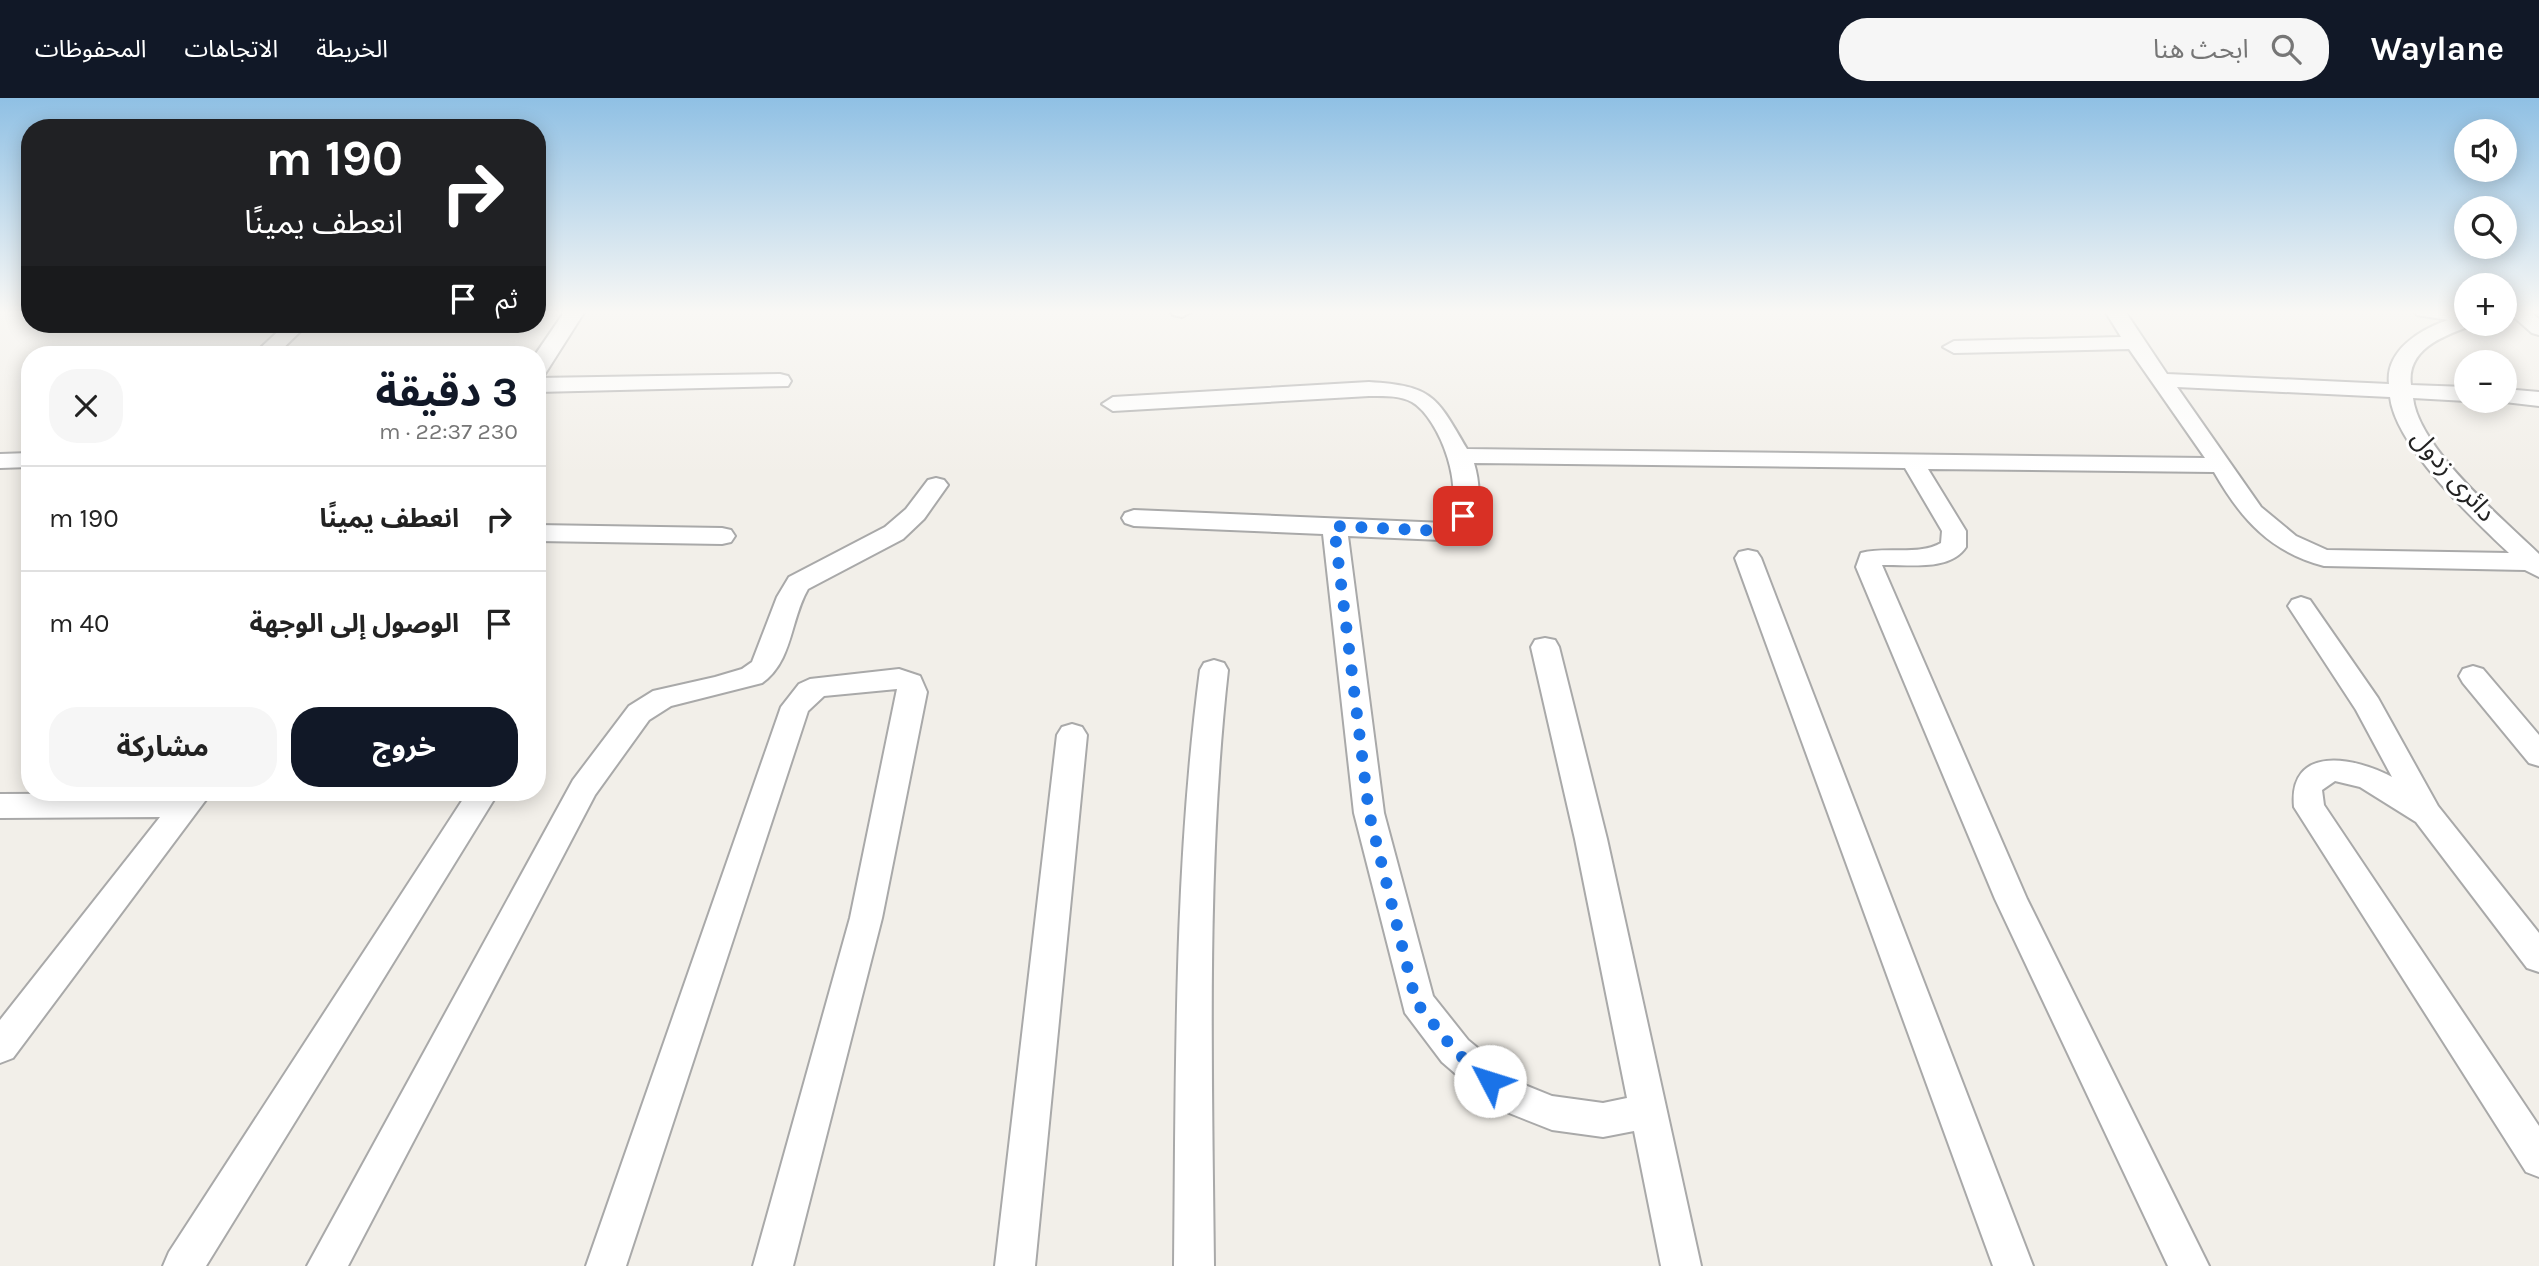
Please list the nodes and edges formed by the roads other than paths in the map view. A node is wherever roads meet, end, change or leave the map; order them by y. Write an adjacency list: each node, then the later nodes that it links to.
1 (2149, 366): 3 (street)
2 (2403, 366): 6 (street)
3 (2160, 380): 6 (street); 15 (street)
4 (780, 381): 5 (street)
5 (546, 385)
6 (2397, 388): 7 (street); 22 (street, دائرى زدول)
7 (2454, 393)
8 (2517, 397): 9 (street)
9 (2539, 399)
10 (1114, 404): 11 (street)
11 (1459, 456): 14 (street); 18 (street)
12 (21, 460): 13 (street)
13 (0, 461)
14 (1912, 461): 15 (street); 46 (street)
15 (2222, 465): 22 (street)
16 (936, 485): 39 (street)
17 (1134, 518): 18 (street)
18 (1334, 526): 36 (street)
19 (546, 533): 20 (street)
20 (722, 536)
21 (1748, 558): 45 (street)
22 (2536, 566)
23 (2301, 606): 33 (street)
24 (1545, 647): 36 (street)
25 (1214, 670): 43 (street)
26 (2473, 676): 28 (street)
27 (1072, 735): 42 (street)
28 (2539, 755)
29 (136, 801): 32 (street)
30 (189, 801): 35 (street)
31 (478, 801): 38 (street)
32 (0, 806)
33 (2427, 814): 34 (street); 37 (street)
34 (2539, 958)
35 (0, 1047)
36 (1648, 1111): 44 (street)
37 (2539, 1159)
38 (183, 1266)
39 (327, 1266)
40 (606, 1266): 41 (street)
41 (774, 1266)
42 (1015, 1266)
43 (1194, 1266)
44 (1681, 1266)
45 (2013, 1266)
46 (2189, 1266)

